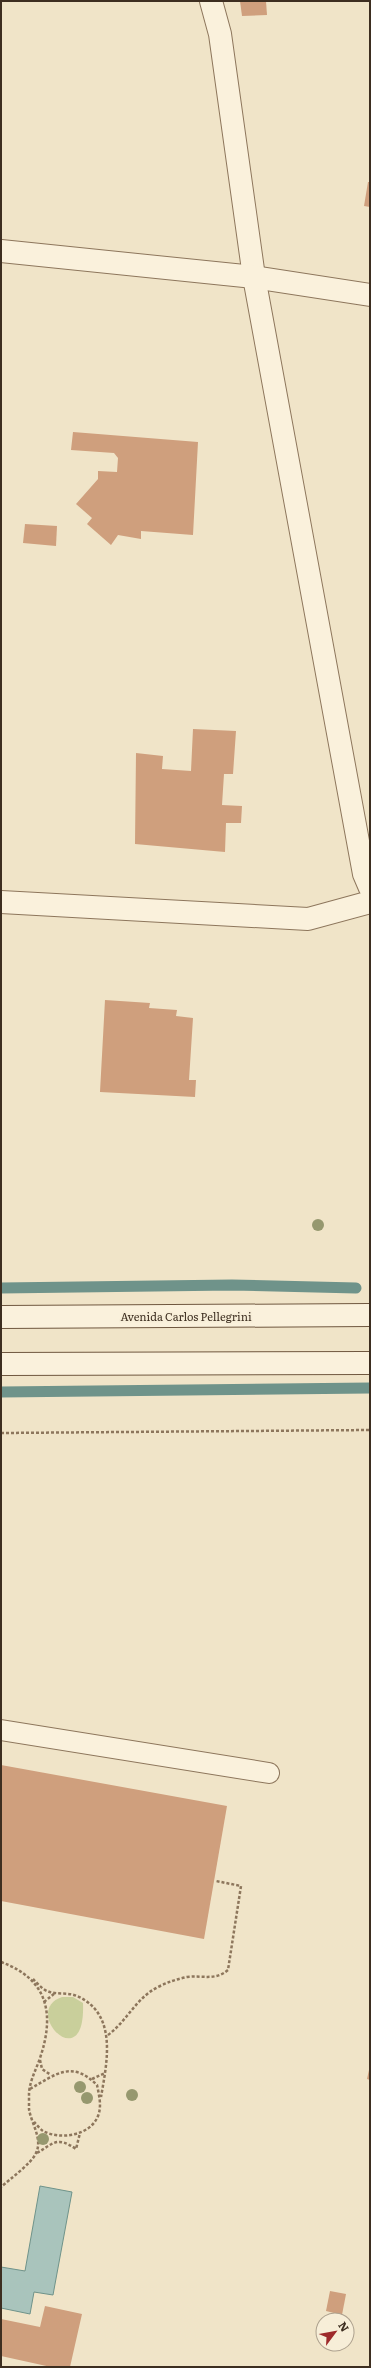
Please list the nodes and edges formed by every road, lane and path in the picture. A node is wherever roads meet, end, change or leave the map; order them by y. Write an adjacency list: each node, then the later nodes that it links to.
1 (211, 1): 3 (street)
2 (1, 251): 3 (street)
3 (254, 277): 4 (street); 5 (street)
4 (370, 295)
5 (370, 888)
6 (1, 902): 7 (street)
7 (370, 902)
8 (370, 1315): 9 (street, Avenida Carlos Pellegrini)
9 (1, 1317)
10 (370, 1363): 11 (street)
11 (1, 1364)
12 (370, 1430): 13 (path)
13 (1, 1434)
14 (1, 1730): 15 (lane)
15 (269, 1773)
16 (216, 1881): 21 (path)
17 (1, 1962): 18 (path)
18 (31, 1978): 19 (path); 20 (path)
19 (55, 1993): 20 (path); 21 (path)
20 (44, 2002): 22 (path)
21 (108, 2035): 23 (path)
22 (40, 2059): 24 (path); 26 (path)
23 (105, 2073): 25 (path); 27 (path)
24 (52, 2076): 25 (path); 26 (path)
25 (92, 2079): 27 (path)
26 (30, 2089): 28 (path)
27 (100, 2099): 29 (path)
28 (33, 2120): 30 (path); 32 (path)
29 (80, 2132): 30 (path); 31 (path)
30 (61, 2136): 31 (path)
31 (60, 2141): 32 (path)
32 (36, 2153): 33 (path)
33 (1, 2187)

